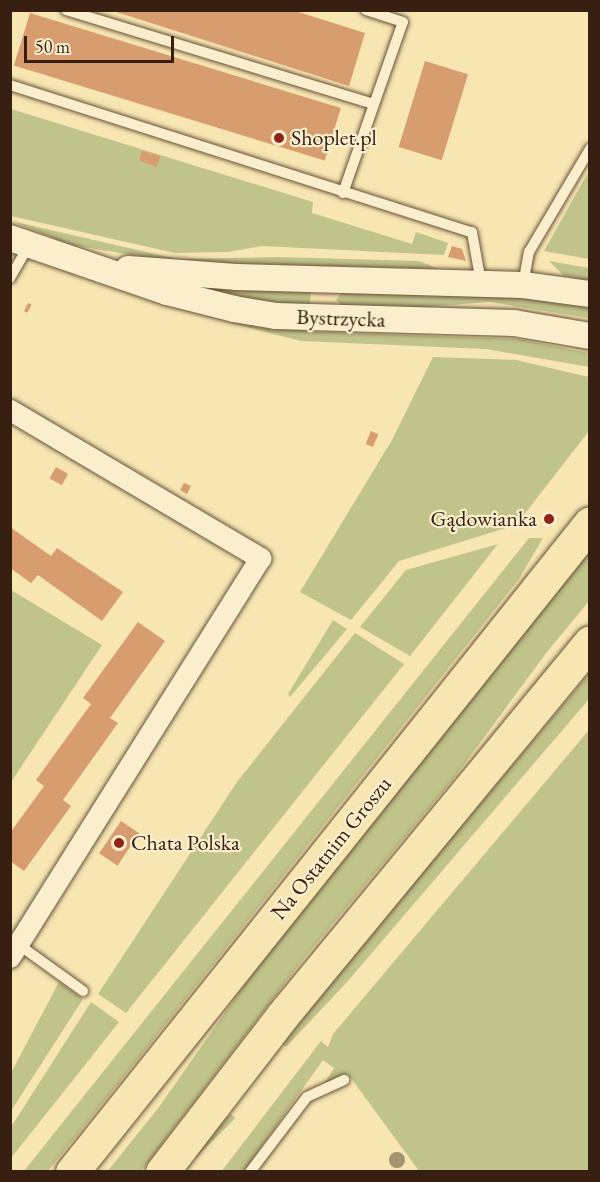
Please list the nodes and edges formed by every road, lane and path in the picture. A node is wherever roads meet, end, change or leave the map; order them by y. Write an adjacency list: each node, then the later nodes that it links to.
1 (66, 10): 4 (lane)
2 (366, 10): 4 (lane)
3 (10, 85): 6 (lane)
4 (374, 104): 6 (lane)
5 (590, 149): 12 (lane)
6 (342, 193): 11 (lane)
7 (20, 241): 8 (street, Bystrzycka); 9 (lane)
8 (98, 267): 10 (street, Bystrzycka); 14 (street, Bystrzycka)
9 (10, 278)
10 (346, 281): 11 (street, Bystrzycka); 14 (street)
11 (481, 283): 12 (street, Bystrzycka)
12 (523, 285): 13 (street, Bystrzycka)
13 (590, 294)
14 (342, 318): 15 (street, Bystrzycka)
15 (590, 336)
16 (10, 410): 19 (street)
17 (590, 523): 22 (main road, Na Ostatnim Groszu)
18 (590, 643): 23 (main road)
19 (13, 947): 20 (lane)
20 (83, 991)
21 (344, 1080): 24 (lane)
22 (72, 1172)
23 (162, 1172)
24 (250, 1172)

